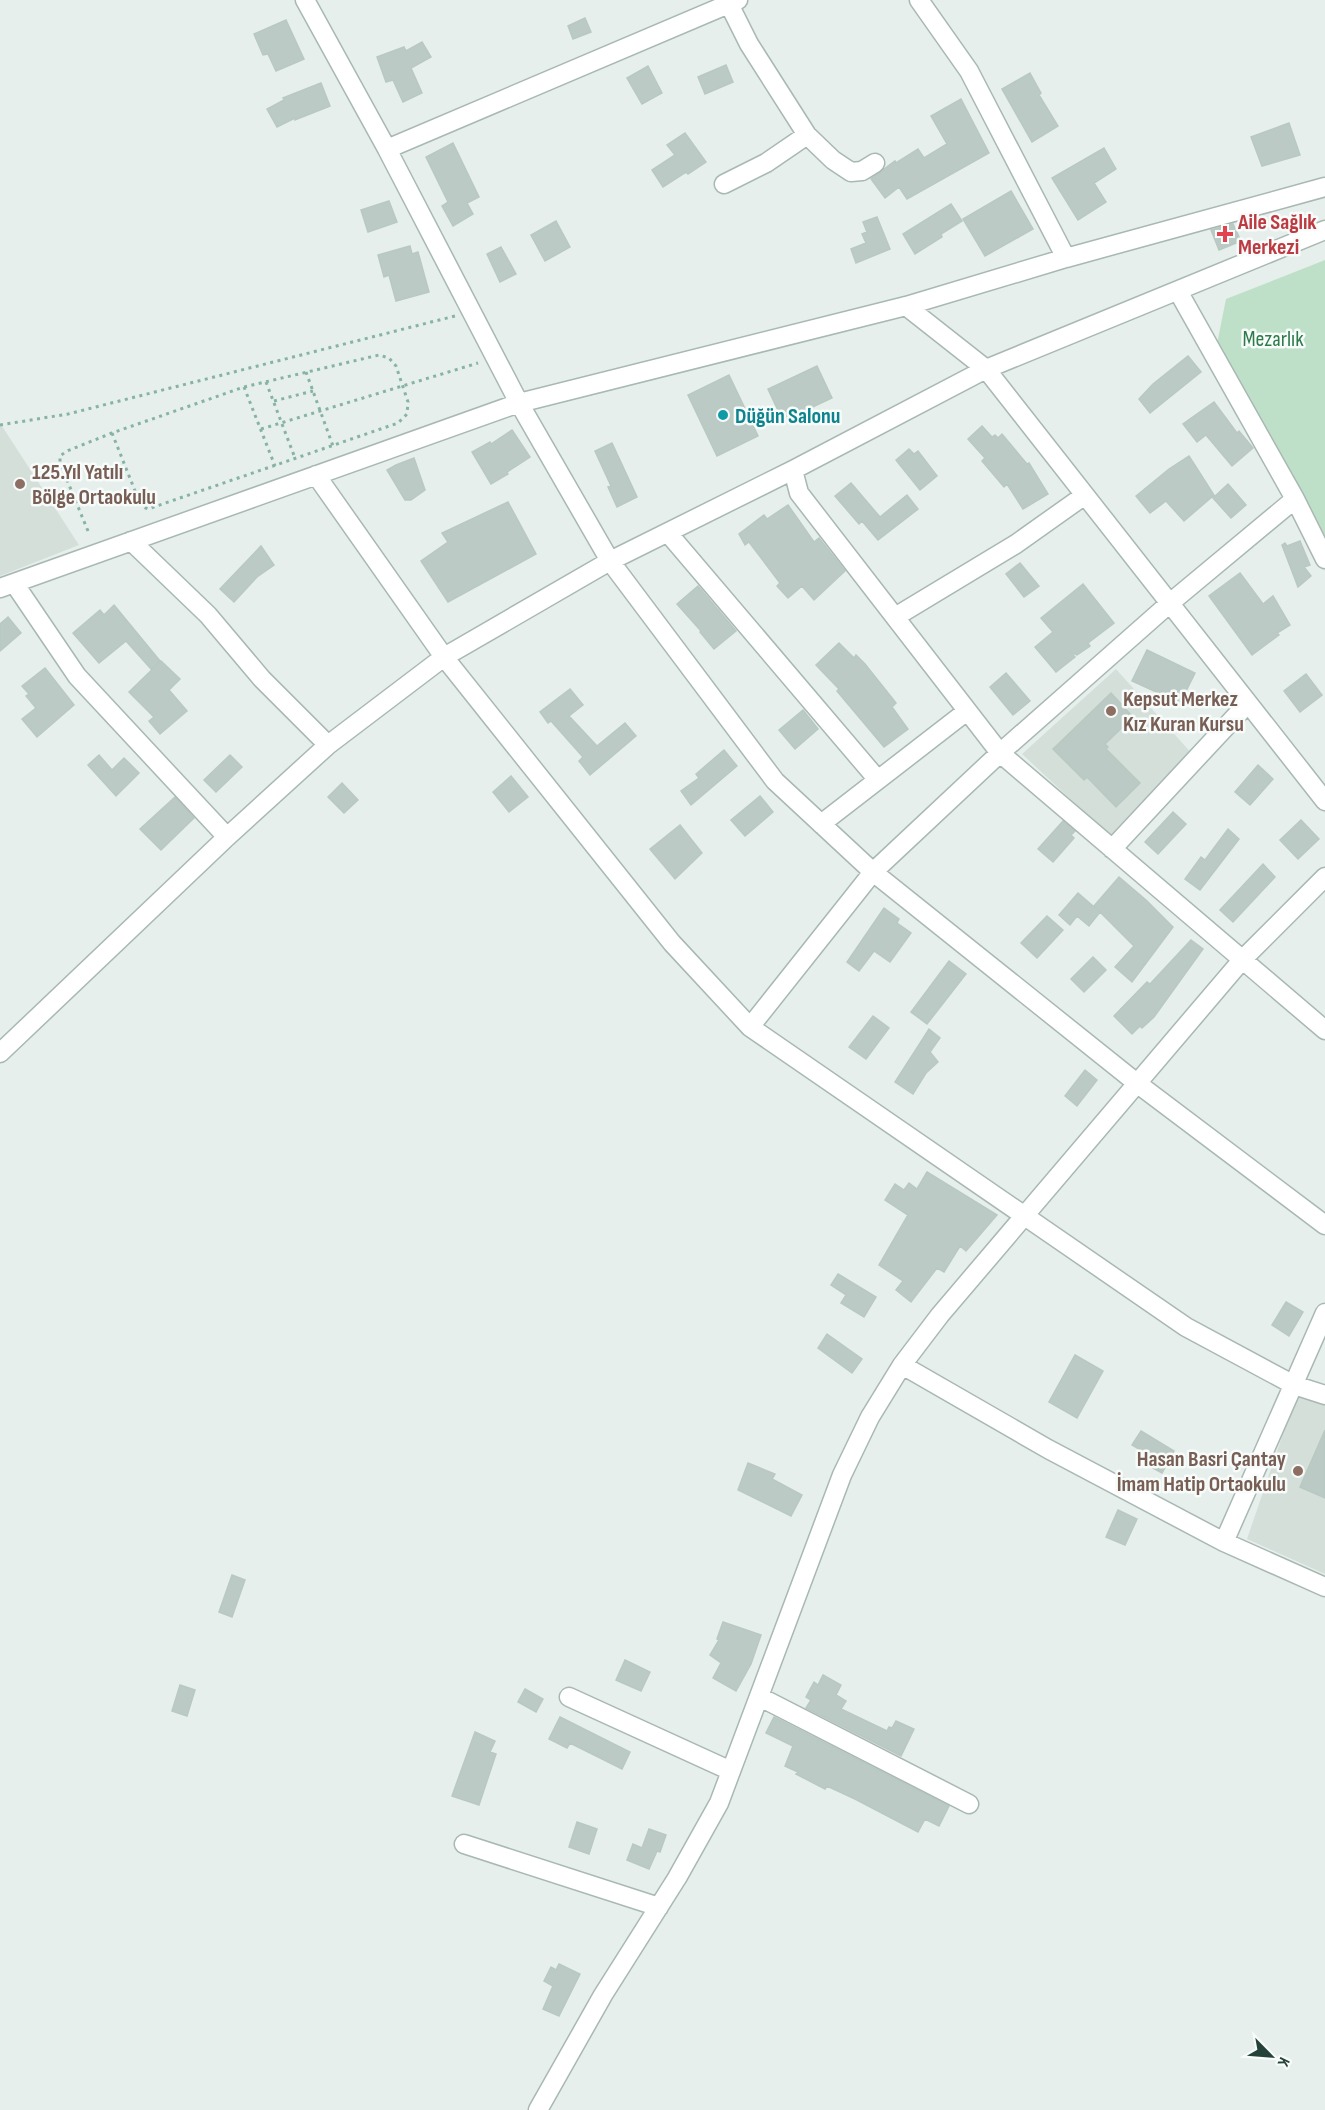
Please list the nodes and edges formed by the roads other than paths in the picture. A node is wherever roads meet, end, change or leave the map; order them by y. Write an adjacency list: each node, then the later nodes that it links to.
1 (920, 0): 10 (street)
2 (309, 1): 5 (street)
3 (731, 1): 4 (street); 5 (street)
4 (807, 135): 6 (street); 7 (street)
5 (387, 148): 14 (street)
6 (874, 163)
7 (724, 184)
8 (1325, 187): 10 (street)
9 (1325, 230): 11 (street)
10 (1066, 258): 12 (street)
11 (1178, 291): 13 (street); 18 (street)
12 (906, 306): 13 (street); 14 (street)
13 (986, 369): 15 (street); 17 (street)
14 (519, 403): 16 (street); 22 (street)
15 (793, 470): 19 (street); 25 (street)
16 (316, 475): 20 (street); 26 (street)
17 (1085, 495): 24 (street); 25 (street)
18 (1295, 499): 21 (street); 24 (street)
19 (668, 533): 22 (street); 31 (street)
20 (131, 541): 23 (street); 29 (street)
21 (1325, 559)
22 (610, 561): 26 (street); 33 (street)
23 (7, 586): 34 (street)
24 (1170, 603): 27 (street); 30 (street)
25 (895, 617): 28 (street)
26 (444, 657): 29 (street); 39 (street)
27 (1248, 703): 32 (street); 35 (street)
28 (967, 711): 30 (street); 31 (street)
29 (328, 745): 34 (street)
30 (1000, 753): 35 (street); 36 (street)
31 (878, 780): 33 (street)
32 (1325, 801)
33 (821, 824): 36 (street)
34 (227, 837): 41 (street)
35 (1112, 849): 38 (street)
36 (873, 872): 39 (street); 42 (street)
37 (1325, 877): 38 (street)
38 (1242, 960): 40 (street); 42 (street)
39 (750, 1027): 43 (street)
40 (1325, 1030)
41 (0, 1053)
42 (1138, 1084): 43 (street); 44 (street)
43 (1025, 1215): 46 (street); 47 (street)
44 (1325, 1225)
45 (1325, 1313): 47 (street)
46 (902, 1365): 49 (street); 52 (street)
47 (1294, 1385): 48 (street); 49 (street)
48 (1325, 1395)
49 (1224, 1542): 50 (street)
50 (1325, 1587)
51 (569, 1697): 53 (street)
52 (760, 1697): 53 (street); 54 (street)
53 (731, 1771): 56 (street)
54 (969, 1804)
55 (464, 1844): 56 (street)
56 (659, 1907): 57 (street)
57 (538, 2110)

